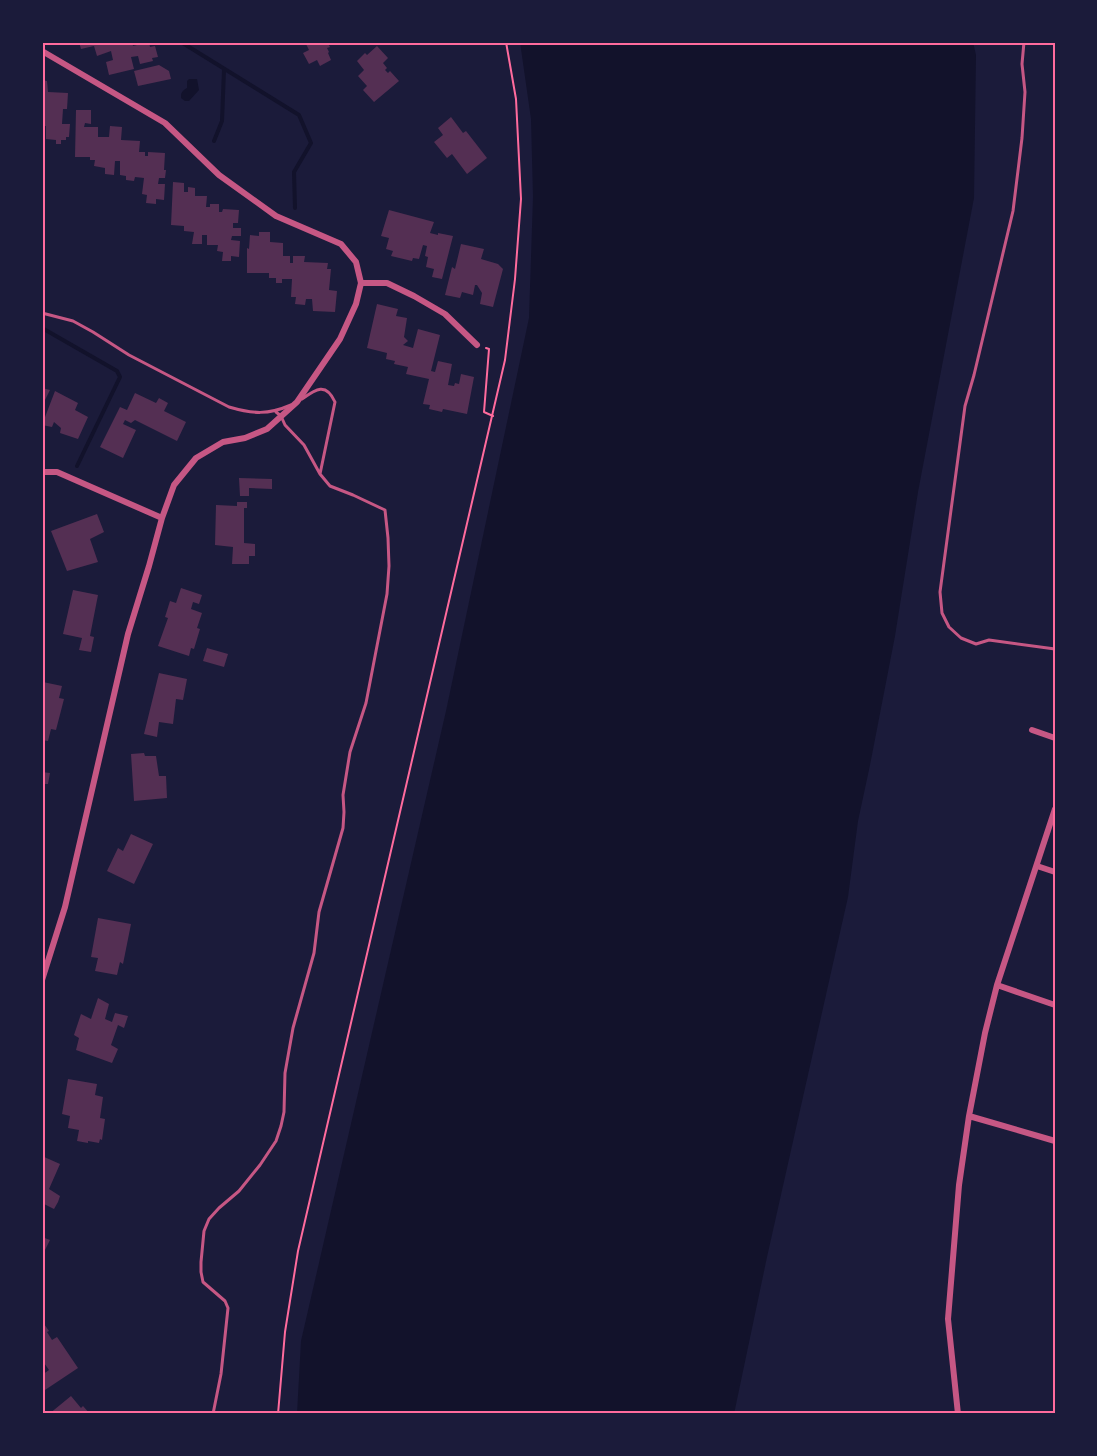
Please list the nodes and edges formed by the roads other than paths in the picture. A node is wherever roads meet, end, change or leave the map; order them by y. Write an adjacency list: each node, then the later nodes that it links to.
1 (1024, 42): 11 (lane)
2 (42, 51): 3 (street)
3 (360, 283): 5 (street); 6 (street)
4 (42, 313): 7 (lane)
5 (477, 345)
6 (297, 402): 7 (street); 9 (lane)
7 (279, 414): 9 (lane); 10 (street)
8 (42, 472): 10 (street)
9 (320, 474): 22 (lane)
10 (162, 518): 17 (street)
11 (1055, 649)
12 (1032, 730): 13 (street)
13 (1055, 738)
14 (1055, 809): 15 (street)
15 (1037, 866): 16 (street); 18 (street)
16 (1055, 872)
17 (42, 980)
18 (998, 985): 19 (street); 20 (street)
19 (1055, 1005)
20 (969, 1116): 21 (street); 23 (street)
21 (1055, 1141)
22 (213, 1414)
23 (958, 1414)

